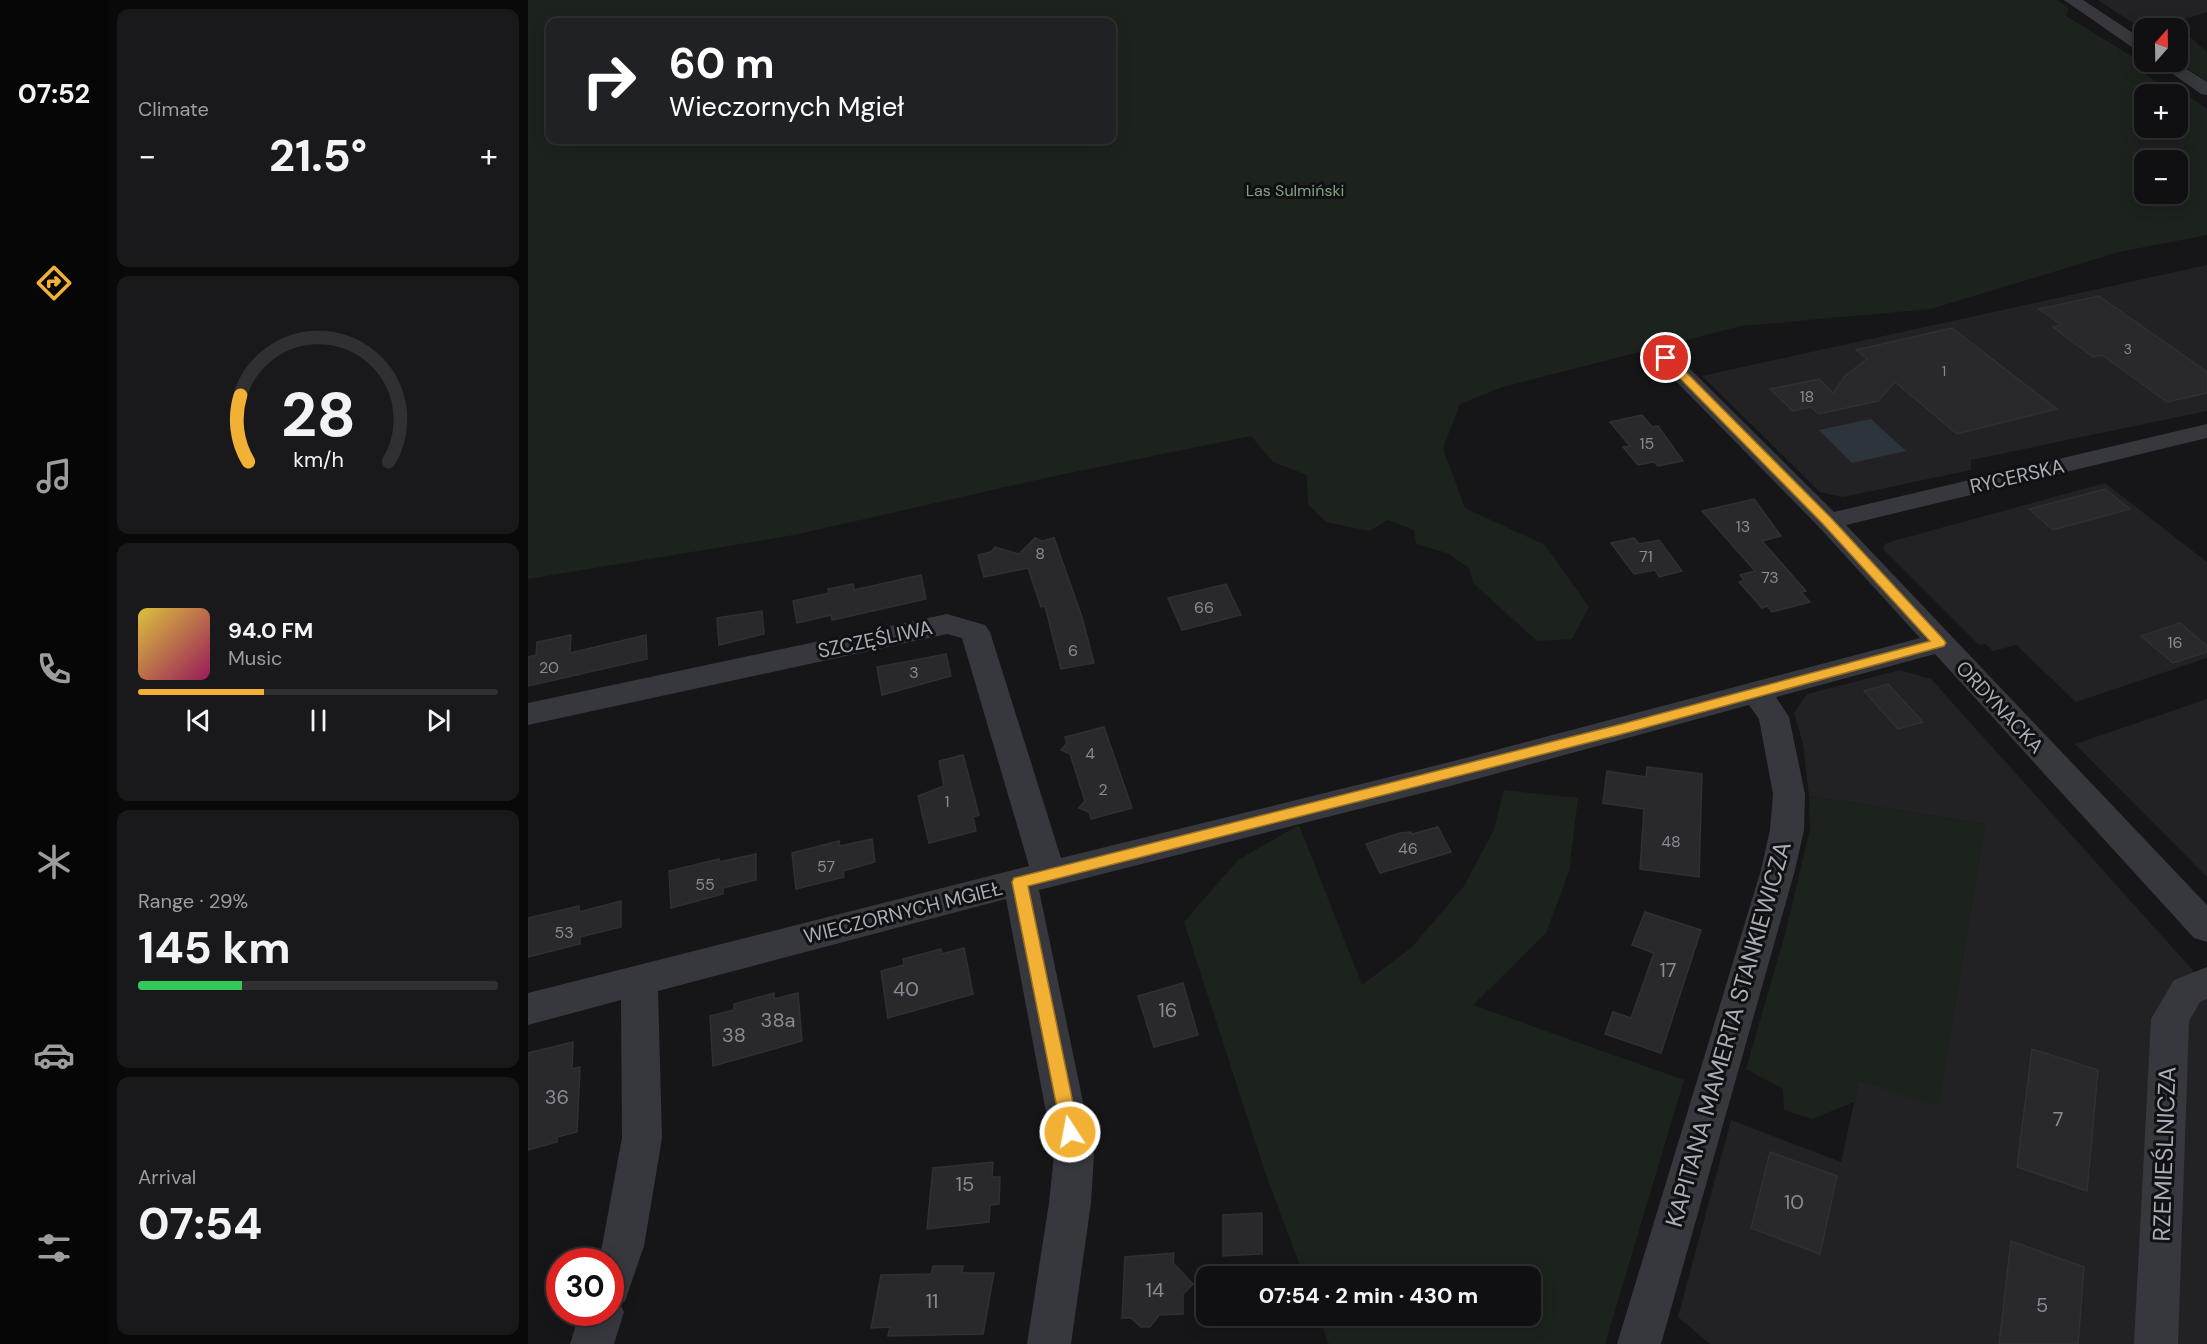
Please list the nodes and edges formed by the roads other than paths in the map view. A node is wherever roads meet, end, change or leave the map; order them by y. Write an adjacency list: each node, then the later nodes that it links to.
1 (2072, 0): 2 (street)
2 (2134, 41)
3 (2179, 72): 4 (street)
4 (2207, 90)
5 (1666, 358): 7 (street, ORDYNACKA)
6 (2207, 431): 7 (street, RYCERSKA)
7 (1828, 521): 8 (street, ORDYNACKA)
8 (1940, 643): 9 (street, WIECZORNYCH MGIEŁ); 12 (street, ORDYNACKA)
9 (1756, 692): 11 (street, WIECZORNYCH MGIEŁ); 20 (street, KAPITANA MAMERTA STANKIEWICZA)
10 (528, 714): 11 (street, SZCZĘŚLIWA)
11 (1034, 878): 13 (street, WIECZORNYCH MGIEŁ); 19 (street)
12 (2207, 928)
13 (639, 979): 15 (street, WIECZORNYCH MGIEŁ); 16 (street)
14 (2207, 982): 21 (street, RZEMIEŚLNICZA)
15 (528, 1009)
16 (622, 1248)
17 (598, 1326): 18 (street)
18 (592, 1344)
19 (1049, 1344)
20 (1639, 1344)
21 (2156, 1344)

